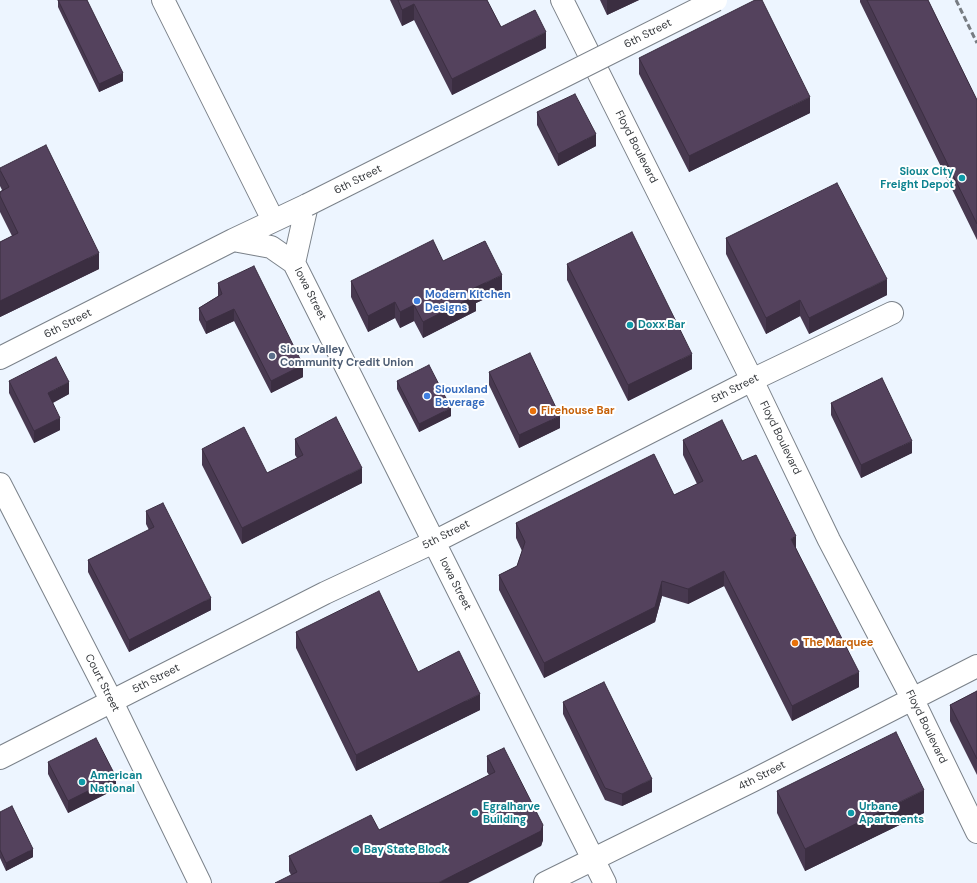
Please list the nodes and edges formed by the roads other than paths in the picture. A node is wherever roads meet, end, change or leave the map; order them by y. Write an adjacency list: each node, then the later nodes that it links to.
1 (163, 0): 5 (main road)
2 (562, 0): 10 (main road, Floyd Boulevard)
3 (716, 0): 4 (main road, 6th Street, bridge)
4 (306, 205): 5 (main road, 6th Street); 7 (main road, Iowa Street)
5 (273, 220): 6 (main road, 6th Street)
6 (233, 240): 7 (main road, Iowa Street); 9 (main road, 6th Street)
7 (294, 263): 12 (main road, Iowa Street)
8 (892, 313): 10 (main road, 5th Street)
9 (0, 358)
10 (752, 380): 12 (main road, 5th Street); 14 (main road, Floyd Boulevard)
11 (0, 484): 15 (main road, Court Street)
12 (434, 542): 15 (main road, 5th Street); 18 (main road, Iowa Street)
13 (977, 666): 14 (main road, 4th Street)
14 (913, 700): 17 (main road, Floyd Boulevard); 18 (main road, 4th Street)
15 (112, 702): 16 (main road, 5th Street); 19 (main road, Court Street)
16 (0, 758)
17 (977, 832)
18 (593, 859): 20 (main road, 4th Street); 21 (main road, Iowa Street)
19 (200, 883)
20 (545, 883)
21 (604, 883)

